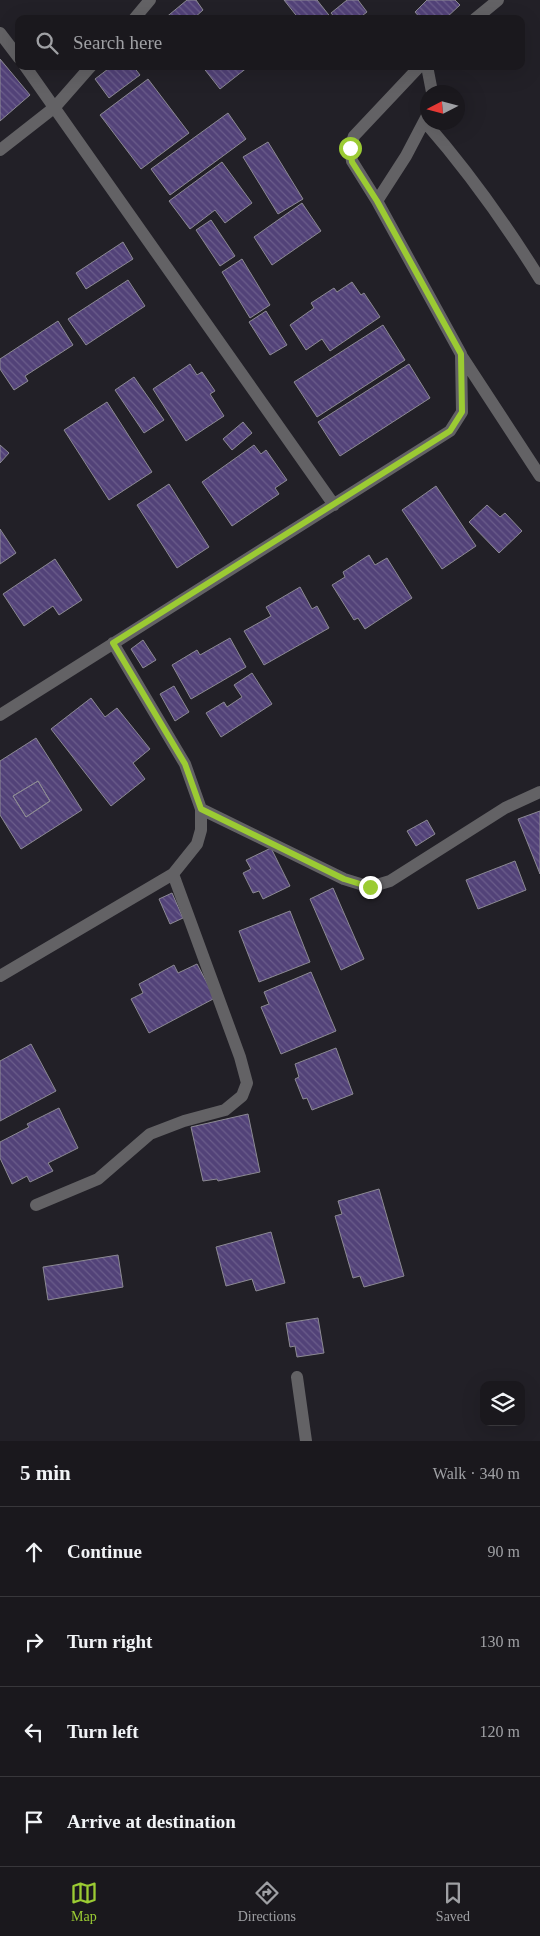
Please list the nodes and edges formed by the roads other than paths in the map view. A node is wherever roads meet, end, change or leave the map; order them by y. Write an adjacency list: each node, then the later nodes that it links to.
1 (150, 0): 3 (street)
2 (498, 0): 4 (street)
3 (137, 15)
4 (481, 15)
5 (0, 33): 6 (street)
6 (15, 53)
7 (28, 70): 12 (street)
8 (87, 70): 12 (street)
9 (416, 70): 16 (street)
10 (428, 70): 11 (street)
11 (431, 85)
12 (55, 107): 15 (street); 20 (street)
13 (420, 129): 16 (street)
14 (435, 130): 17 (street)
15 (0, 150)
16 (377, 201): 18 (street)
17 (540, 279)
18 (461, 354): 19 (street); 20 (street)
19 (540, 476)
20 (334, 505): 21 (street)
21 (113, 643): 22 (street); 24 (street)
22 (0, 715)
23 (540, 792): 24 (street)
24 (201, 809): 25 (street)
25 (173, 874): 26 (street); 27 (street)
26 (0, 976)
27 (36, 1205)
28 (297, 1376): 29 (street)
29 (306, 1441)

